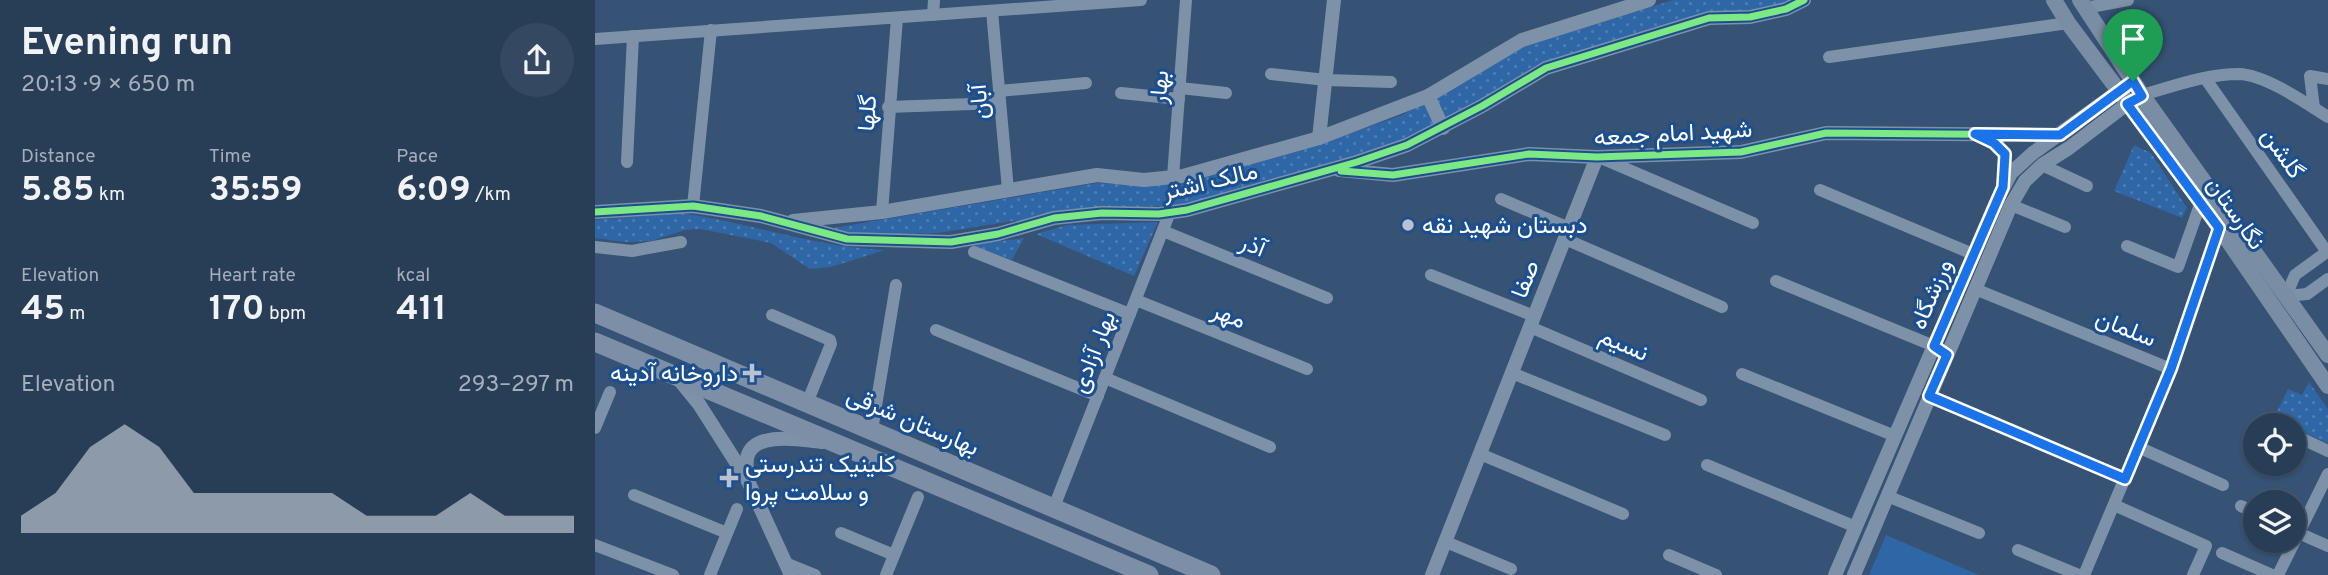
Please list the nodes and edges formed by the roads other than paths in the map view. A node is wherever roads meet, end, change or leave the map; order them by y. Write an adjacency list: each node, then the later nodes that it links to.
1 (935, 0): 11 (street)
2 (1141, 0): 10 (street)
3 (1186, 0): 26 (street, بهار)
4 (1334, 0): 21 (street)
5 (1649, 0): 28 (street, مالک اشتر)
6 (1804, 0): 34 (street, مالک اشتر)
7 (2054, 0): 13 (main road, نگارستان)
8 (2128, 0): 9 (street)
9 (2083, 4): 24 (main road, نگارستان)
10 (1001, 7): 11 (street); 29 (street, آبان)
11 (933, 15): 12 (street)
12 (897, 18): 14 (street); 31 (street, گلها)
13 (2068, 23): 17 (street); 30 (main road, نگارستان)
14 (711, 30): 15 (street); 50 (street)
15 (633, 36): 16 (street); 39 (street)
16 (595, 39)
17 (1829, 57)
18 (1271, 74): 21 (street)
19 (2206, 78): 24 (street); 32 (street); 63 (street, گلشن)
20 (2328, 79): 32 (street)
21 (1325, 80): 22 (street); 37 (street)
22 (1391, 82)
23 (1086, 83): 29 (street)
24 (2138, 88): 30 (main road); 71 (main road, نگارستان)
25 (1121, 93): 26 (street)
26 (1179, 93): 27 (street); 42 (street, بهار)
27 (1226, 93)
28 (1428, 96): 34 (street); 37 (street, مالک اشتر)
29 (1000, 97): 31 (street); 45 (street, آبان)
30 (2123, 98): 36 (street, ورزشگاه); 40 (street, ورزشگاه); 48 (main road, نگارستان)
31 (888, 107): 52 (street, گلها)
32 (2314, 108): 33 (street)
33 (2328, 117)
34 (1443, 128): 41 (street, مالک اشتر)
35 (1975, 134): 36 (street, شهید امام جمعه); 38 (street, شهید امام جمعه); 44 (street)
36 (2060, 135): 44 (street, ورزشگاه)
37 (1319, 138): 42 (street, مالک اشتر)
38 (1597, 156): 41 (street, شهید امام جمعه); 55 (street); 59 (street, صفا)
39 (628, 162)
40 (2042, 165): 43 (street); 49 (street, ورزشگاه)
41 (1330, 170): 53 (street, مالک اشتر)
42 (1173, 177): 45 (street, مالک اشتر)
43 (2087, 186)
44 (2003, 187): 65 (street, ورزشگاه)
45 (1008, 190): 52 (street, مالک اشتر)
46 (1820, 190): 65 (street)
47 (1501, 199): 59 (street)
48 (2201, 202): 57 (main road, نگارستان); 61 (street)
49 (2011, 205): 56 (street); 70 (street, ورزشگاه)
50 (693, 206): 51 (street, مالک اشتر); 54 (street, مالک اشتر)
51 (595, 212)
52 (882, 212): 54 (street, مالک اشتر)
53 (1170, 212): 54 (street, مالک اشتر); 58 (street, بهار آزادی)
54 (786, 222)
55 (1753, 223)
56 (2065, 228)
57 (2219, 228): 85 (street); 90 (main road, نگارستان)
58 (1163, 231): 72 (street, آذر); 73 (street, بهار آزادی)
59 (1567, 234): 74 (street); 78 (street, صفا)
60 (681, 242): 62 (street)
61 (2127, 246)
62 (595, 247)
63 (2327, 251): 71 (street)
64 (974, 252): 76 (street)
65 (1973, 254): 81 (street, ورزشگاه)
66 (1431, 275): 78 (street, نسیم)
67 (2328, 279): 71 (street)
68 (1776, 281): 81 (street)
69 (896, 285): 97 (street)
70 (1975, 289): 82 (street, ورزشگاه); 85 (street, سلمان)
71 (2286, 296): 83 (main road, نگارستان)
72 (1327, 298)
73 (1136, 300): 76 (street, بهار آزادی); 84 (street, مهر)
74 (1722, 307)
75 (595, 313): 95 (main road, بهارستان شرقی)
76 (1130, 314): 89 (street, بهار آزادی)
77 (772, 315): 95 (street)
78 (1532, 322): 86 (street, صفا); 94 (street, نسیم)
79 (936, 330): 92 (street)
80 (595, 342): 88 (main road, بهارستان شرقی)
81 (1934, 346): 82 (street); 99 (street, ورزشگاه)
82 (1947, 355): 93 (street, ورزشگاه)
83 (2328, 355)
84 (1307, 369)
85 (2171, 369): 103 (street, سلمان)
86 (1512, 373): 98 (street); 105 (street, صفا)
87 (1742, 374): 99 (street)
88 (676, 376): 101 (main road, بهارستان شرقی); 109 (street)
89 (1105, 379): 92 (street, بهار آزادی); 102 (street)
90 (2328, 386)
91 (610, 392): 96 (street)
92 (1098, 396): 115 (street, بهار آزادی)
93 (1929, 396): 108 (street); 112 (street, ورزشگاه)
94 (1701, 400)
95 (807, 402): 97 (main road, بهارستان شرقی)
96 (595, 428)
97 (872, 430): 115 (main road, بهارستان شرقی)
98 (1665, 435)
99 (1895, 436): 119 (street, ورزشگاه)
100 (2306, 441): 104 (street)
101 (838, 443): 109 (street); 138 (main road, بهارستان شرقی)
102 (1270, 447)
103 (2138, 447): 108 (street, سلمان); 110 (street)
104 (2328, 451)
105 (1480, 454): 117 (street); 124 (street, صفا)
106 (1707, 465): 119 (street)
107 (2328, 474): 118 (street)
108 (2125, 479): 114 (street, سلمان)
109 (748, 481): 132 (street)
110 (2223, 485)
111 (634, 495): 120 (street)
112 (1887, 496): 122 (street); 143 (street, ورزشگاه)
113 (918, 497): 130 (street)
114 (2114, 505): 145 (street, سلمان); 146 (street)
115 (1054, 507): 139 (main road, بهارستان شرقی)
116 (737, 509): 120 (street)
117 (1623, 514)
118 (2306, 515)
119 (1856, 527): 142 (street, ورزشگاه)
120 (727, 533): 135 (street)
121 (841, 533): 130 (street)
122 (1979, 533)
123 (2306, 536): 126 (street)
124 (1445, 542): 133 (street); 140 (street, صفا)
125 (595, 545): 134 (street)
126 (2328, 546)
127 (2018, 550): 144 (street)
128 (2222, 553): 147 (street)
129 (2288, 553): 148 (street)
130 (894, 555): 137 (street)
131 (1669, 555): 141 (street)
132 (789, 569): 136 (street)
133 (1511, 569)
134 (673, 575)
135 (710, 575)
136 (815, 575)
137 (886, 575)
138 (1149, 575)
139 (1211, 575)
140 (1432, 575)
141 (1716, 575)
142 (1835, 575)
143 (1854, 575)
144 (2079, 575)
145 (2084, 575)
146 (2193, 575)
147 (2272, 575)
148 (2278, 575)

